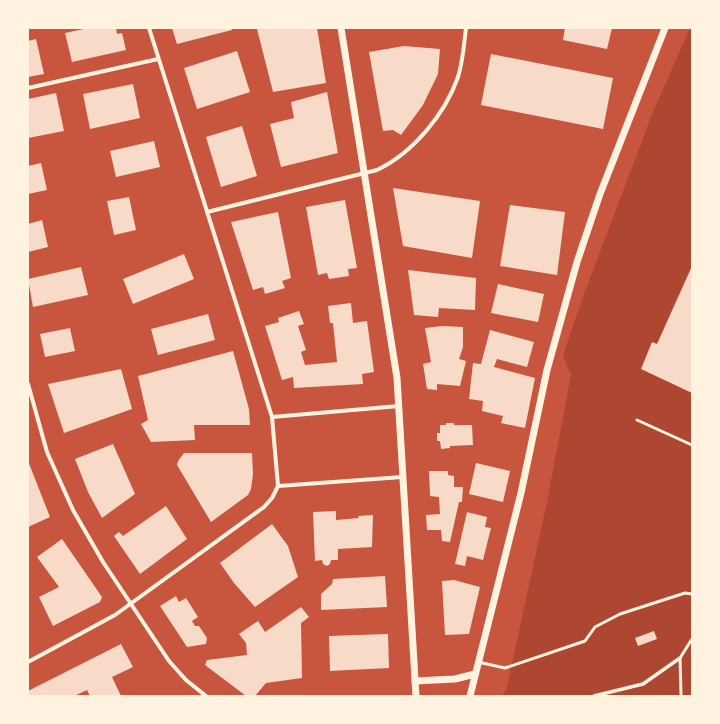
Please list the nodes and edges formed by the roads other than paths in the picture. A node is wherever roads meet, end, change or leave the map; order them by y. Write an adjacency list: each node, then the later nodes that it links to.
1 (149, 28): 5 (street)
2 (341, 28): 7 (street)
3 (466, 28): 7 (street)
4 (665, 28): 21 (street)
5 (158, 59): 6 (street); 8 (street)
6 (28, 88)
7 (365, 173): 8 (street); 10 (street)
8 (206, 212): 11 (street)
9 (28, 384): 17 (street)
10 (399, 406): 11 (street); 14 (street)
11 (272, 416): 15 (street)
12 (637, 420): 13 (lane)
13 (692, 445)
14 (402, 477): 15 (street); 23 (street)
15 (278, 486): 17 (street)
16 (692, 594): 21 (lane)
17 (131, 604): 20 (street); 25 (street)
18 (692, 639): 19 (lane)
19 (680, 658): 24 (lane); 28 (street)
20 (28, 662)
21 (478, 662): 22 (street)
22 (475, 674): 23 (street); 27 (street)
23 (415, 681): 26 (street)
24 (681, 694)
25 (206, 696)
26 (416, 696)
27 (470, 696)
28 (594, 696)

